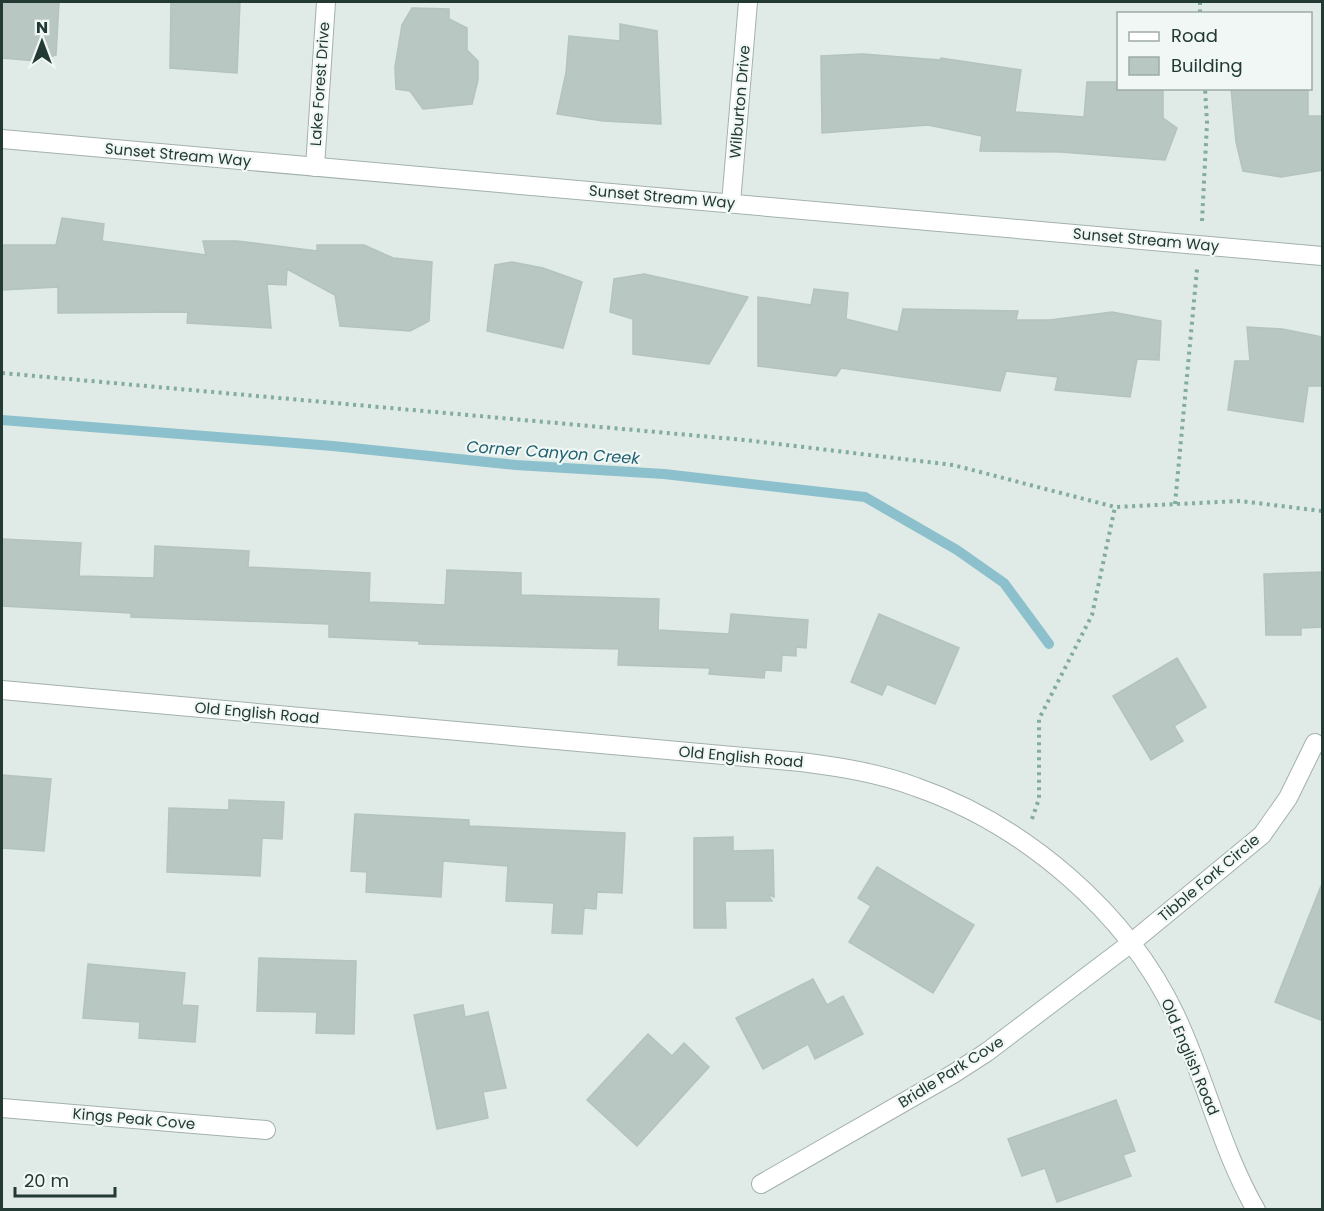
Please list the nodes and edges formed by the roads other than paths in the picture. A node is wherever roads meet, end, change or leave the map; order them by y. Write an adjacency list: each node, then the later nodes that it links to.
1 (326, 2): 4 (street, Lake Forest Drive)
2 (748, 2): 5 (street, Wilburton Drive)
3 (2, 139): 4 (street, Sunset Stream Way)
4 (315, 167): 5 (street, Sunset Stream Way)
5 (731, 203): 6 (street, Sunset Stream Way)
6 (1323, 255)
7 (2, 690): 9 (street, Old English Road)
8 (1315, 743): 9 (street, Tibble Fork Circle)
9 (1131, 943): 12 (street, Bridle Park Cove); 13 (street, Old English Road)
10 (2, 1108): 11 (street, Kings Peak Cove)
11 (266, 1130)
12 (761, 1184)
13 (1256, 1209)

